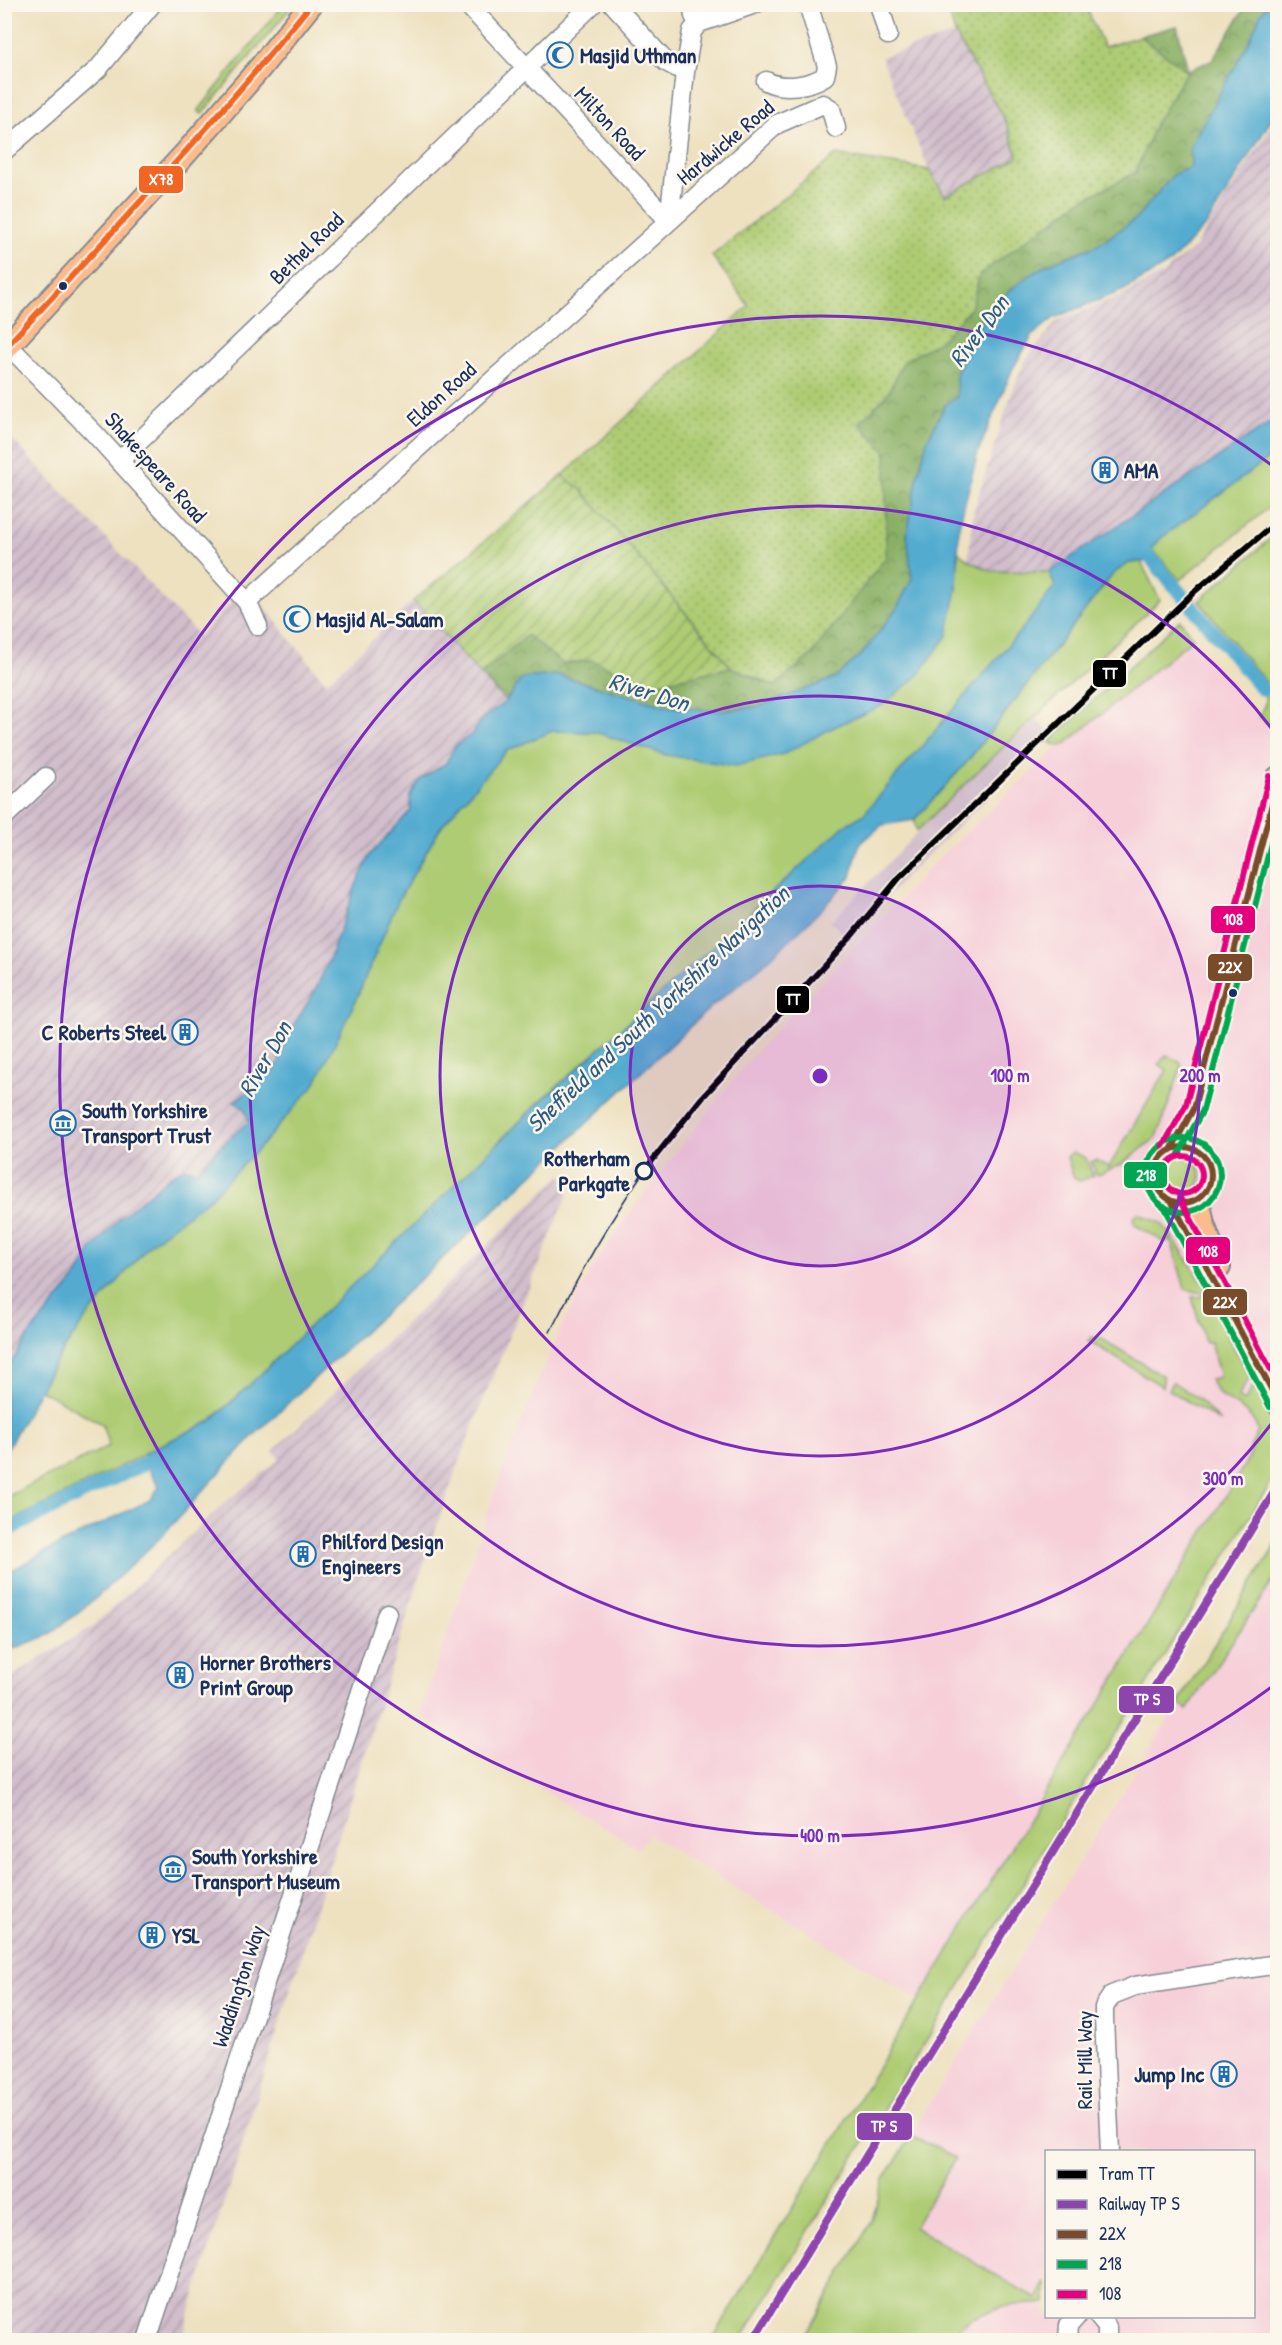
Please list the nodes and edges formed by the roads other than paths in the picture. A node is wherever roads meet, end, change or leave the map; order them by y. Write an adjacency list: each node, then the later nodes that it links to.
1 (152, 4): 16 (street)
2 (311, 4): 18 (main road)
3 (467, 4): 12 (street, Milton Road)
4 (593, 4): 12 (street, Bethel Road)
5 (613, 4): 13 (street)
6 (692, 4): 10 (street)
7 (755, 4): 10 (street)
8 (808, 4): 14 (street)
9 (879, 4): 11 (street)
10 (699, 23): 13 (street)
11 (888, 35)
12 (526, 69): 17 (street, Milton Road); 19 (street, Bethel Road)
13 (685, 72): 17 (street)
14 (766, 81)
15 (836, 128): 17 (street, Hardwicke Road)
16 (4, 151)
17 (669, 221): 20 (street, Eldon Road)
18 (6, 346): 19 (street, Shakespeare Road)
19 (119, 461): 20 (street, Shakespeare Road)
20 (247, 602): 21 (street, Shakespeare Road)
21 (258, 626)
22 (46, 777): 24 (street)
23 (1278, 778): 25 (main road)
24 (4, 817)
25 (1194, 1108): 26 (main road); 27 (main road)
26 (1171, 1150): 27 (main road); 29 (main road)
27 (1200, 1152): 28 (main road)
28 (1198, 1200): 29 (main road); 30 (main road)
29 (1172, 1202): 30 (main road)
30 (1247, 1348): 31 (main road)
31 (1278, 1403)
32 (387, 1613): 36 (street, Waddington Way)
33 (1278, 1964): 34 (street, Rail Mill Way)
34 (1110, 2150)
35 (1076, 2318): 37 (street)
36 (147, 2340)
37 (1068, 2340)

